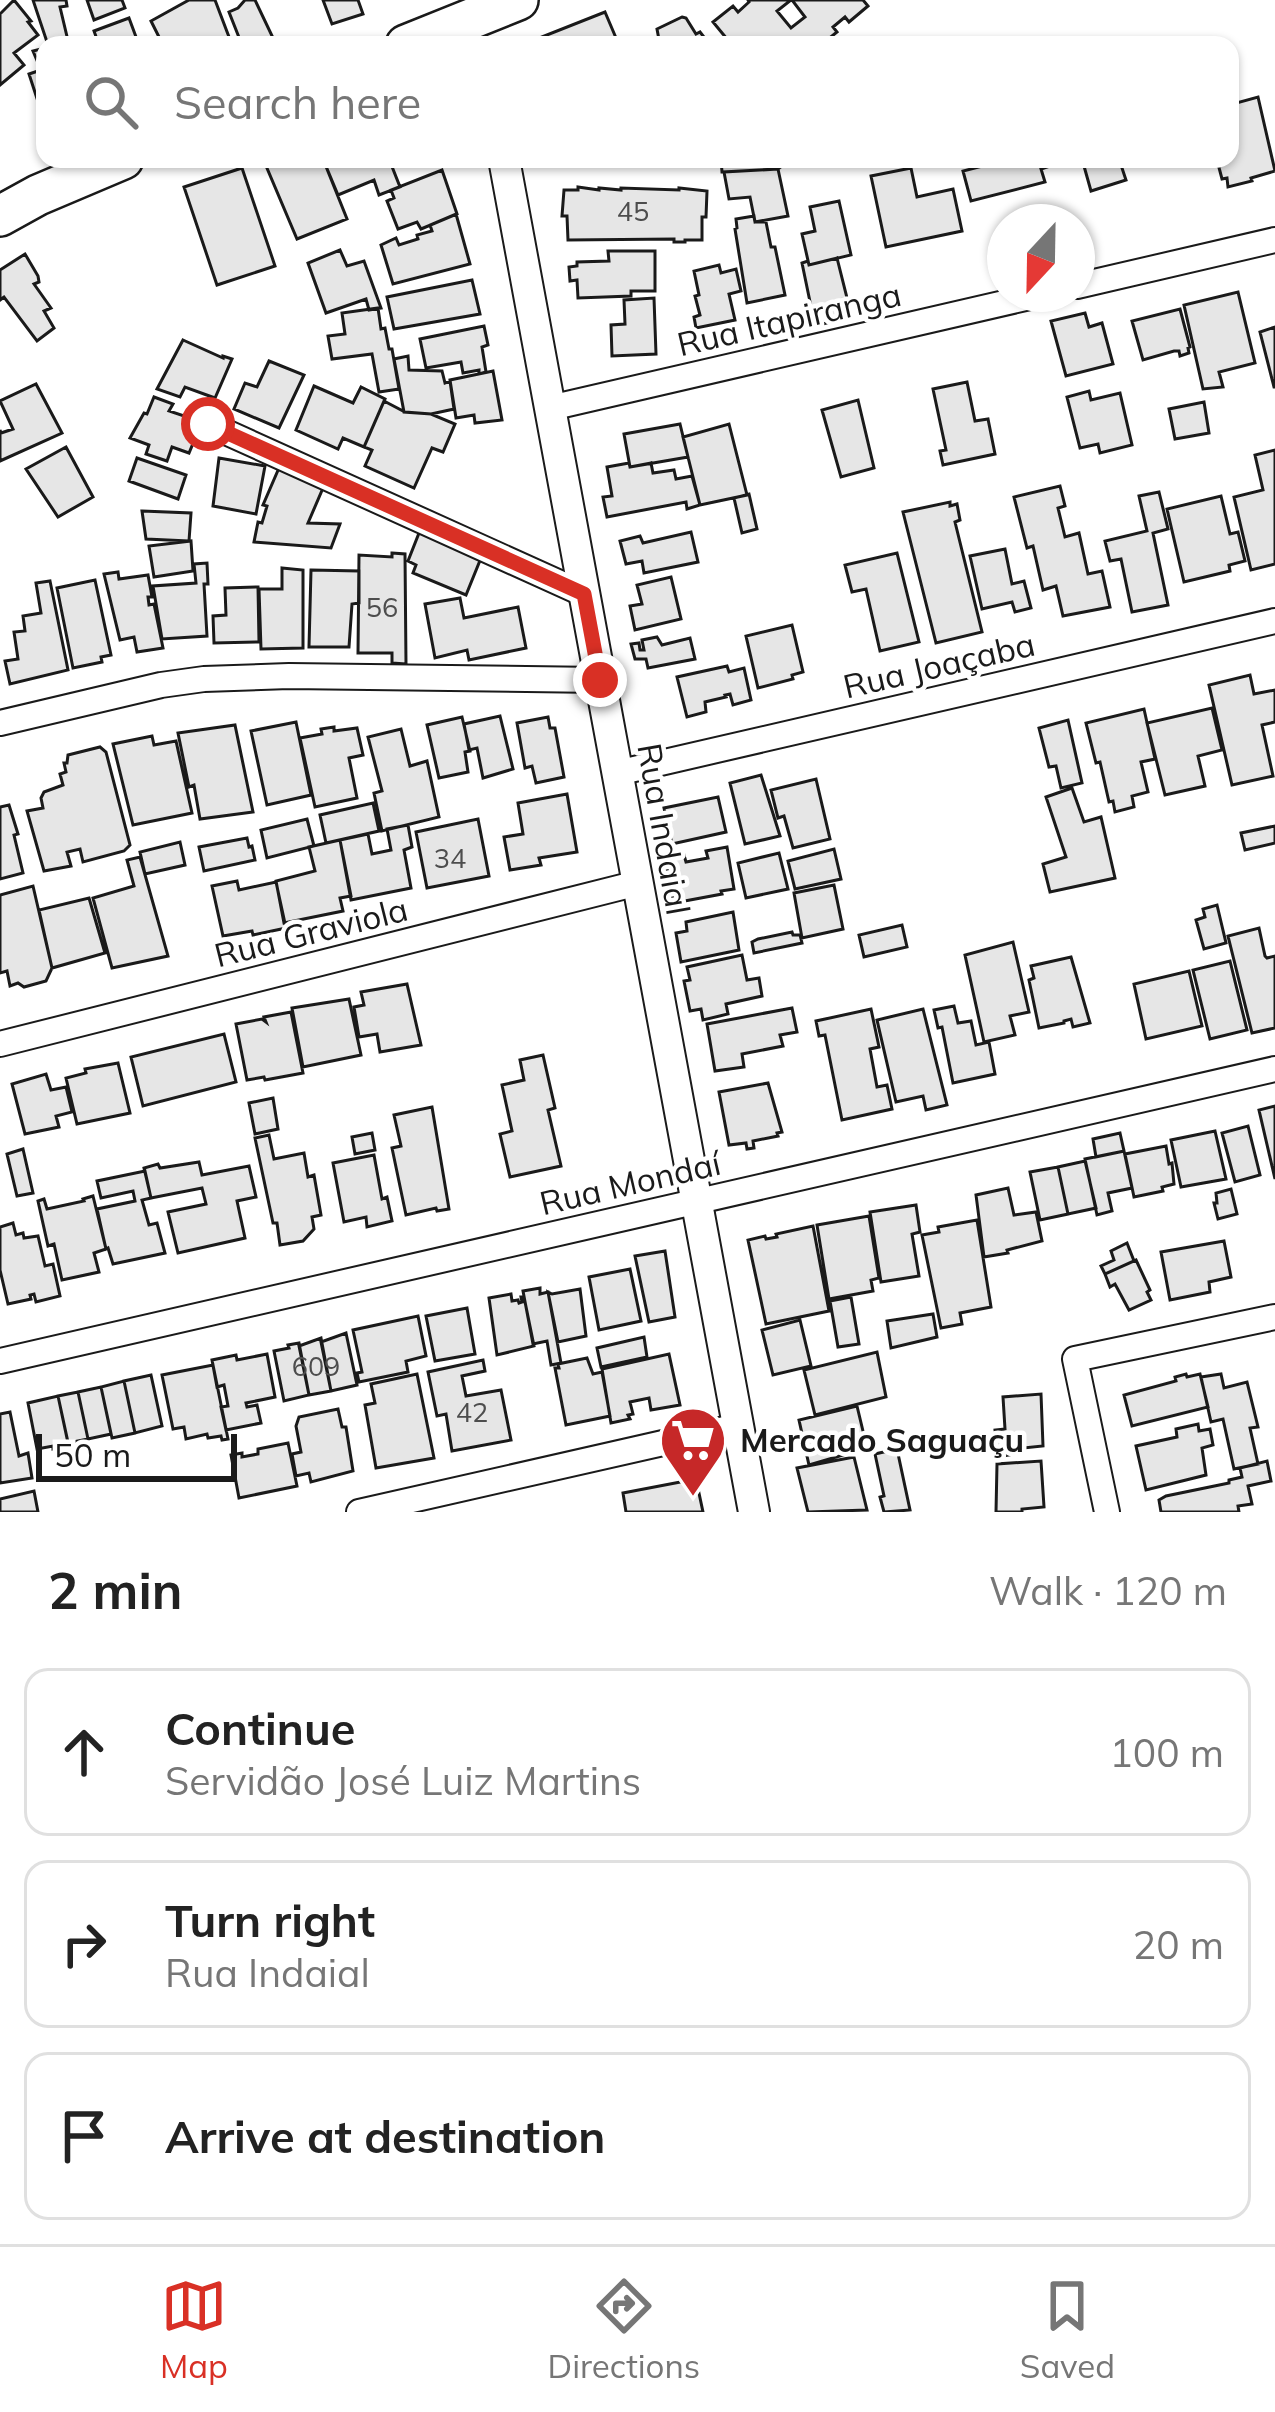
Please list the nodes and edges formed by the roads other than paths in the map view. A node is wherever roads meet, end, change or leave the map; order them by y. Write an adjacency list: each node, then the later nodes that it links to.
1 (518, 0): 2 (main road)
2 (480, 30): 3 (main road)
3 (450, 36)
4 (102, 168): 6 (main road)
5 (506, 168): 10 (street, Rua Indaial)
6 (0, 216)
7 (1275, 241): 8 (street)
8 (1095, 282)
9 (987, 307): 10 (street, Rua Itapiranga)
10 (550, 408): 12 (street, Rua Indaial)
11 (208, 424): 12 (street)
12 (584, 594): 14 (street, Rua Indaial)
13 (1275, 621): 16 (street, Rua Joaçaba)
14 (600, 680): 15 (street); 16 (street, Rua Indaial)
15 (0, 723)
16 (617, 773): 17 (street, Rua Indaial)
17 (638, 883): 18 (street, Rua Graviola); 20 (street, Rua Indaial)
18 (0, 1044)
19 (1275, 1069): 20 (street, Rua Mondaí)
20 (696, 1201): 22 (street, Rua Mondaí); 23 (street, Rua Indaial)
21 (1275, 1317): 27 (street)
22 (0, 1361)
23 (738, 1426): 24 (street); 26 (street, Rua Indaial)
24 (458, 1501): 25 (street)
25 (359, 1512)
26 (754, 1512)
27 (1107, 1512)

